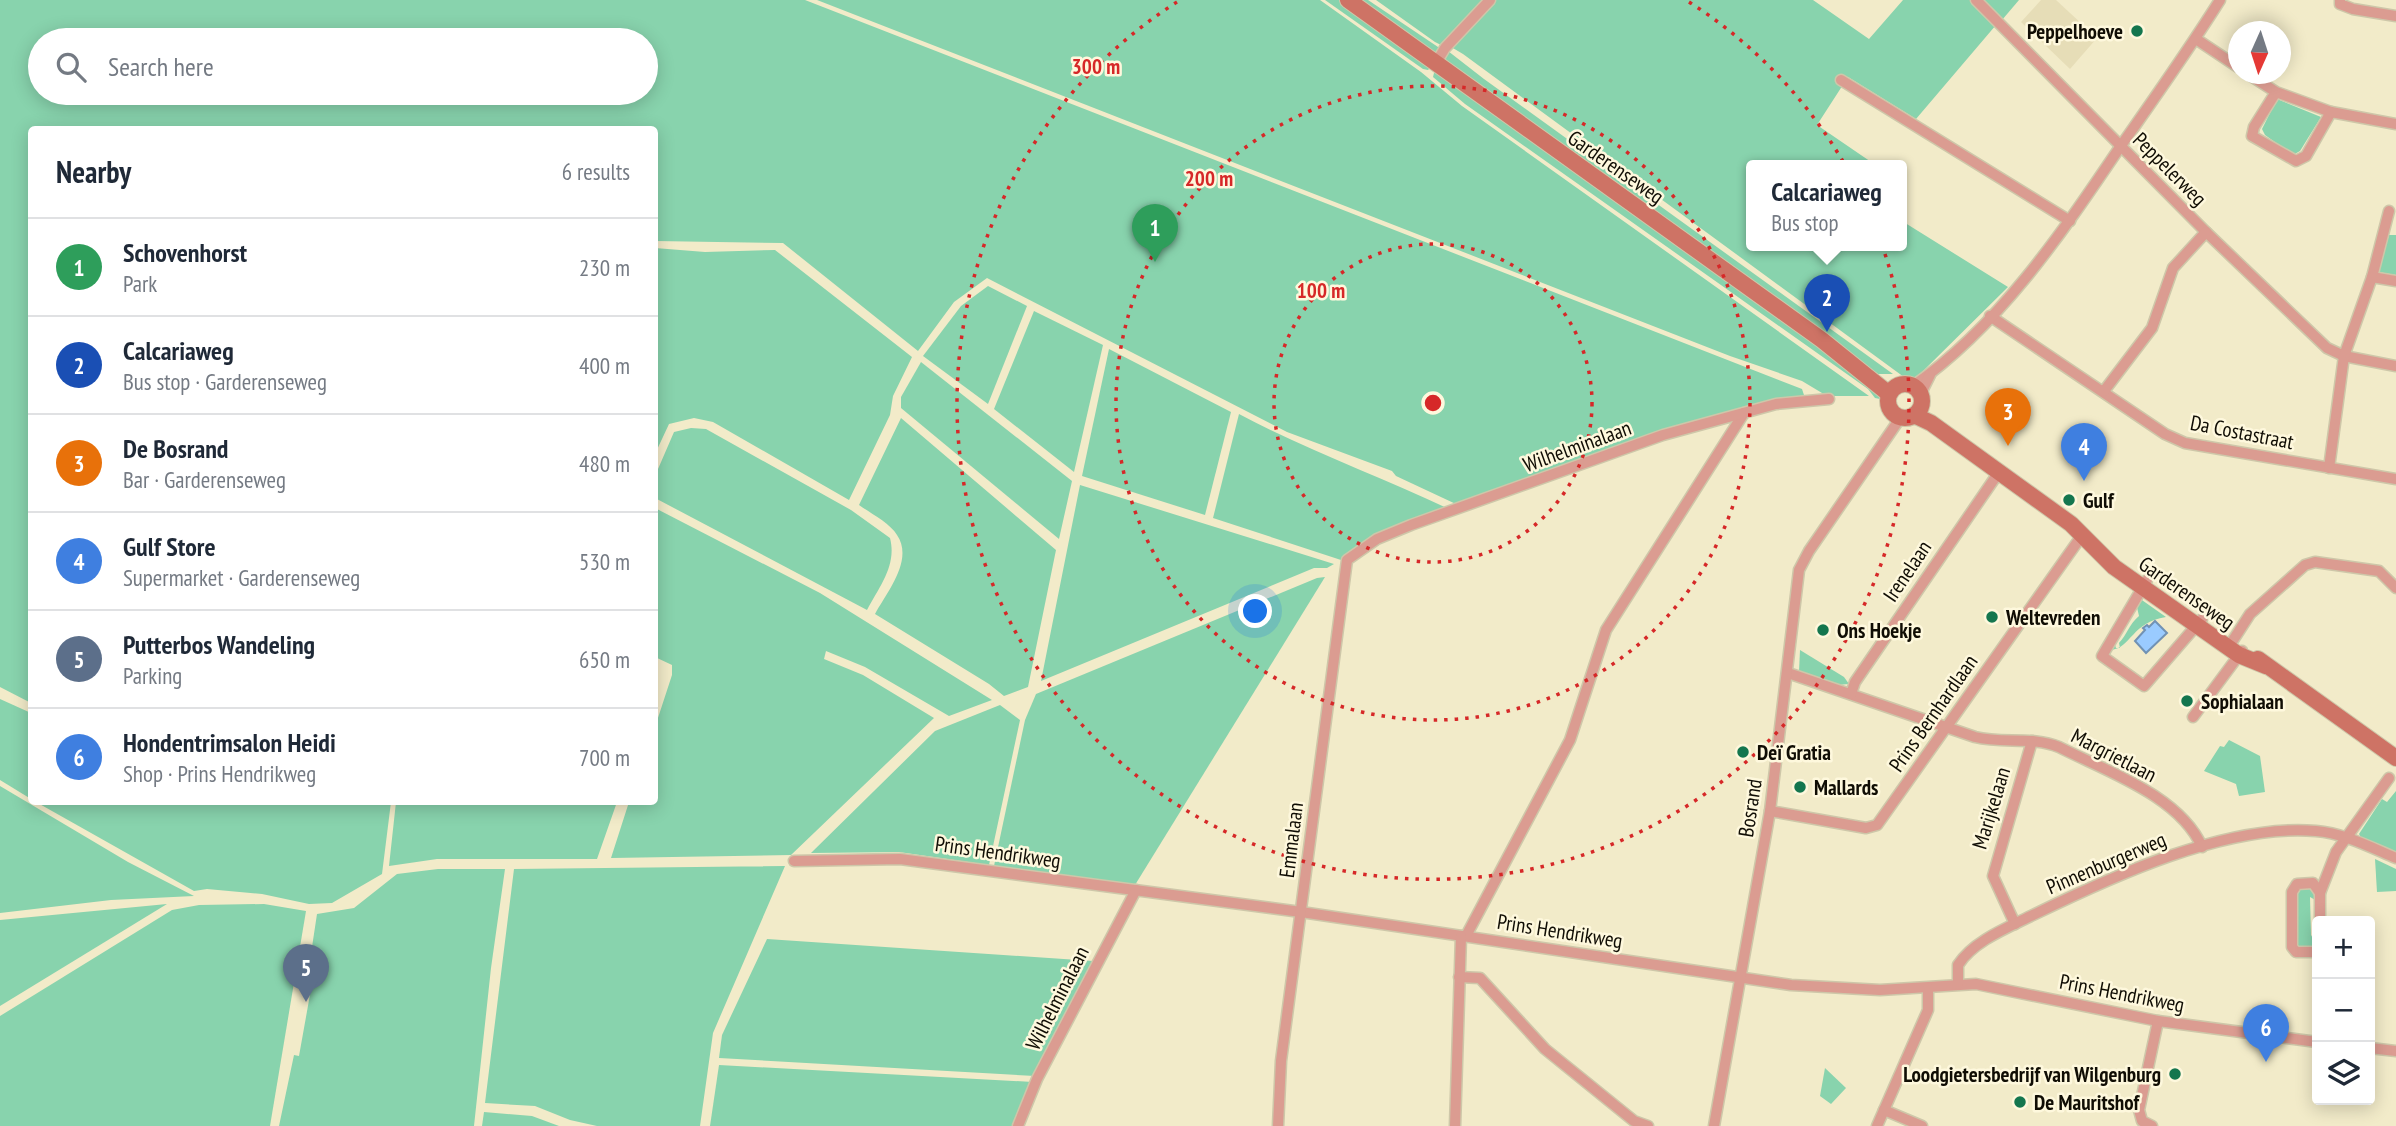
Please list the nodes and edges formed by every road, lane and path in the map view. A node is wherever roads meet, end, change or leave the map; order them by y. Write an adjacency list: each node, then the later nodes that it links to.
1 (1348, 0): 9 (main road, Garderenseweg)
2 (1490, 0): 9 (street)
3 (1976, 0): 15 (street, Peppelerweg)
4 (2220, 0): 7 (street, Bosrand)
5 (2340, 0): 6 (street)
6 (2396, 16)
7 (2196, 39): 8 (street); 15 (street, Bosrand)
8 (2228, 60)
9 (1436, 63): 26 (main road, Garderenseweg)
10 (1841, 80): 17 (street)
11 (2264, 84): 12 (street)
12 (2276, 92): 13 (street); 13 (street)
13 (2330, 112): 14 (street)
14 (2396, 124)
15 (2120, 147): 17 (street, Bosrand); 19 (street, Peppelerweg)
16 (2389, 211): 18 (street)
17 (2070, 221): 22 (street, Bosrand)
18 (2391, 230): 20 (street)
19 (2206, 232): 23 (street, Peppelerweg); 25 (street)
20 (2372, 277): 21 (street); 23 (street)
21 (2396, 281)
22 (1990, 316): 25 (street, Da Costastraat); 28 (street, Bosrand)
23 (2343, 356): 24 (street); 30 (street)
24 (2396, 366)
25 (2104, 391): 30 (street, Da Costastraat)
26 (1891, 392): 28 (main road); 28 (main road)
27 (1829, 399): 29 (street, Wilhelminalaan)
28 (1910, 406): 31 (main road, Garderenseweg); 39 (street, Bosrand)
29 (1744, 413): 34 (street, Wilhelminalaan); 56 (street)
30 (2329, 468): 32 (street, Da Costastraat)
31 (1998, 472): 33 (main road, Garderenseweg); 40 (street, Irenelaan)
32 (2396, 480)
33 (2088, 539): 35 (main road, Garderenseweg); 42 (street, Prins Bernhardlaan)
34 (1348, 560): 53 (street, Emmalaan)
35 (2145, 584): 37 (main road, Garderenseweg); 37 (street)
36 (2396, 588): 38 (street)
37 (2200, 623): 38 (main road, Garderenseweg)
38 (2236, 648): 41 (street); 44 (main road, Garderenseweg)
39 (1788, 673): 40 (street, Margrietlaan); 46 (street, Bosrand)
40 (1850, 694): 42 (street, Margrietlaan)
41 (2193, 717)
42 (1946, 727): 43 (street, Margrietlaan); 46 (street, Prins Bernhardlaan)
43 (2032, 741): 48 (street, Margrietlaan); 55 (street, Marijkelaan)
44 (2395, 756)
45 (2389, 778): 47 (street)
46 (1770, 811): 59 (street, Bosrand)
47 (2344, 838): 48 (street, Pinnenburgerweg); 49 (street, Pinnenburgerweg); 52 (street)
48 (2202, 847): 55 (street, Pinnenburgerweg)
49 (2396, 858)
50 (794, 862): 51 (street, Prins Hendrikweg)
51 (1136, 890): 53 (street, Prins Hendrikweg); 67 (street, Wilhelminalaan)
52 (2320, 893): 54 (street); 57 (street)
53 (1301, 912): 56 (street, Prins Hendrikweg); 68 (street, Emmalaan)
54 (2320, 916)
55 (2015, 924): 60 (street, Pinnenburgerweg)
56 (1463, 936): 58 (street); 59 (street, Prins Hendrikweg)
57 (2312, 952)
58 (1459, 977): 69 (street); 70 (street)
59 (1740, 978): 61 (street, Prins Hendrikweg); 71 (street, Bosrand)
60 (1958, 984): 61 (street, Prins Hendrikweg); 62 (street, Prins Hendrikweg)
61 (1928, 988): 66 (street)
62 (2158, 1021): 63 (street, Prins Hendrikweg); 74 (street)
63 (2312, 1041)
64 (2375, 1049): 65 (street)
65 (2396, 1051)
66 (1884, 1110): 72 (street); 73 (street)
67 (1018, 1126)
68 (1278, 1126)
69 (1455, 1126)
70 (1648, 1126)
71 (1714, 1126)
72 (1877, 1126)
73 (1922, 1126)
74 (2152, 1126)

